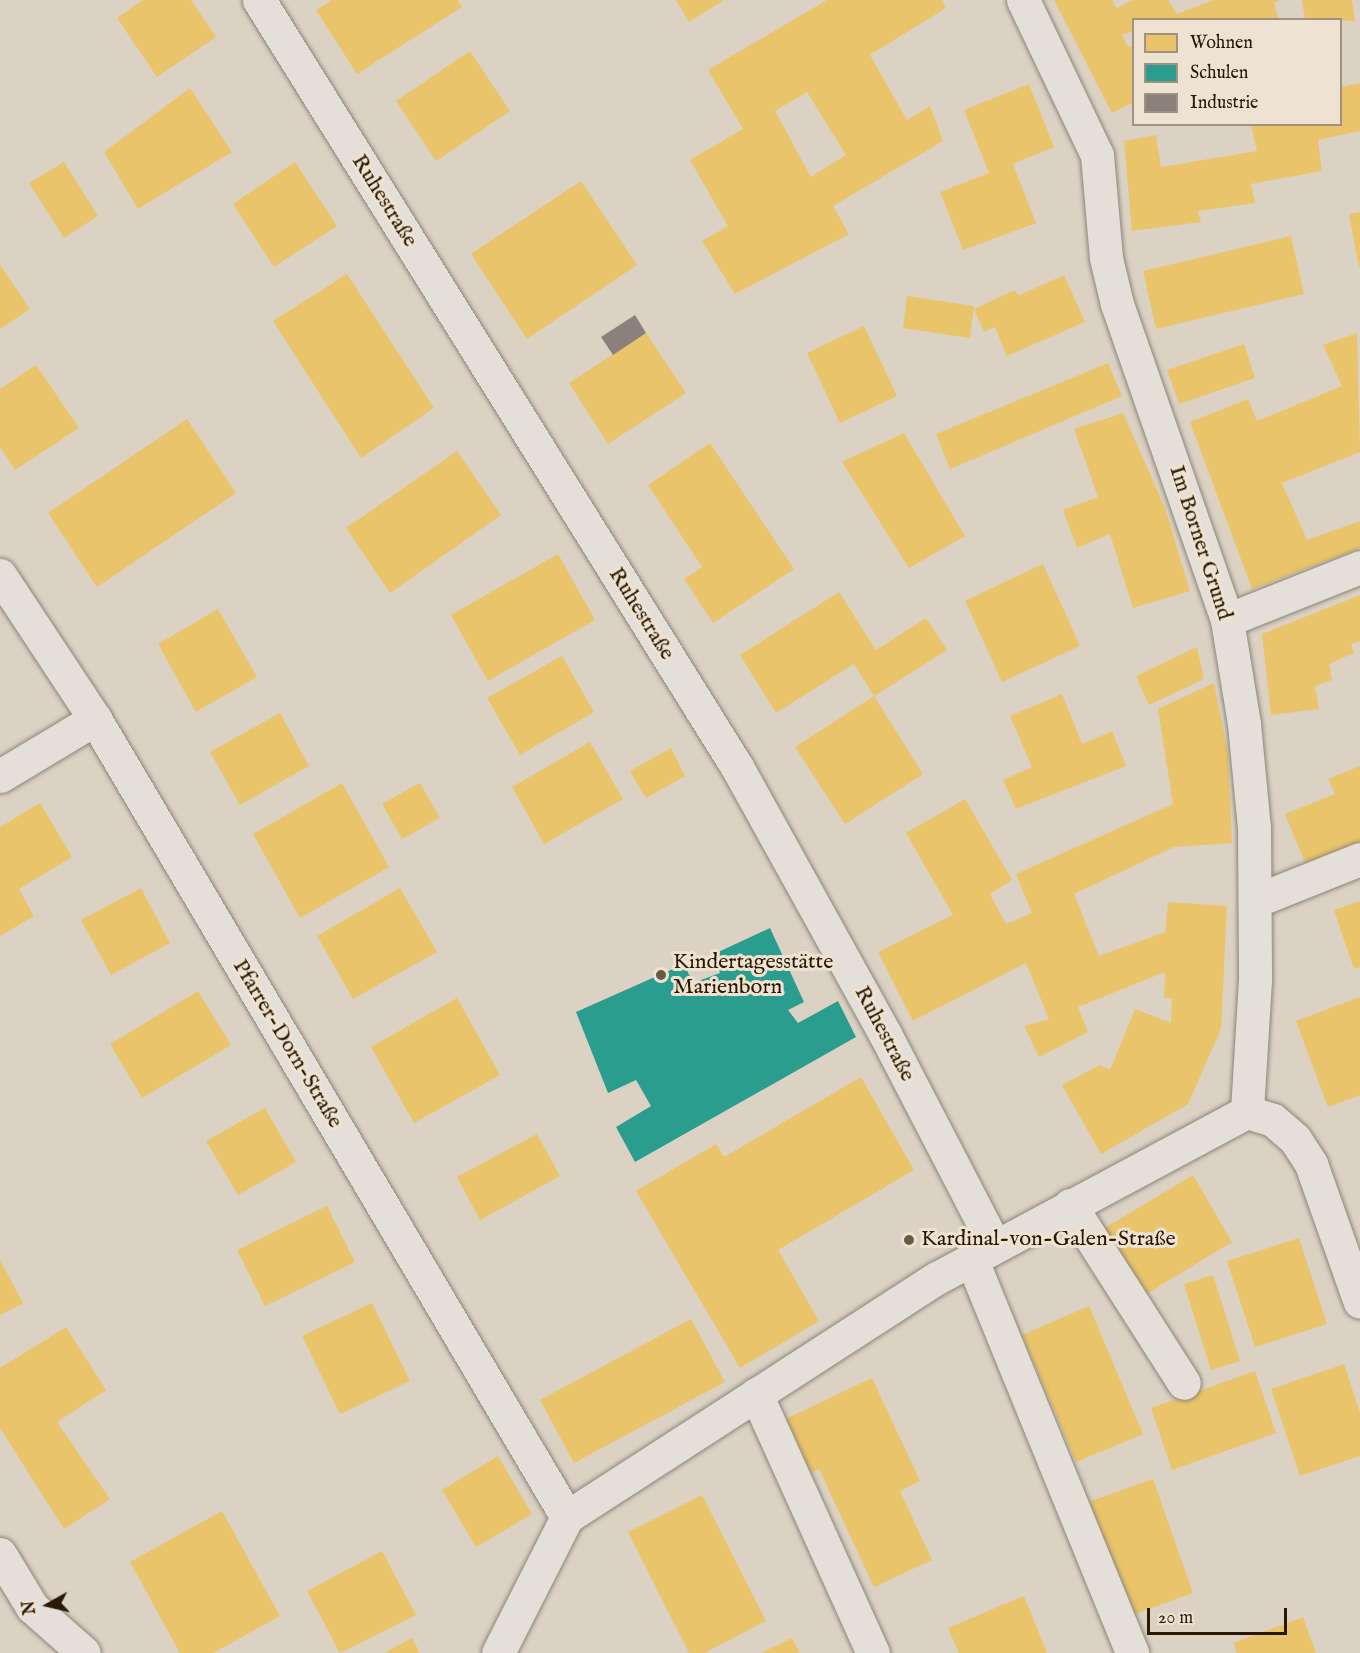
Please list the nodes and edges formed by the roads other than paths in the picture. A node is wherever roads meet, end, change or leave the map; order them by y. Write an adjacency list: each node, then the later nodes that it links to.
1 (259, 0): 12 (street, Ruhestraße)
2 (1023, 0): 5 (street, Im Borner Grund)
3 (1360, 567): 5 (street)
4 (0, 574): 6 (street, Pfarrer-Dorn-Straße)
5 (1227, 620): 9 (street, Im Borner Grund)
6 (95, 719): 7 (street); 16 (street, Pfarrer-Dorn-Straße)
7 (0, 776)
8 (1360, 859): 9 (street)
9 (1255, 901): 10 (street, Im Borner Grund)
10 (1247, 1112): 11 (street); 13 (street)
11 (1070, 1205): 12 (street); 14 (street)
12 (982, 1251): 15 (street); 21 (street, Ruhestraße)
13 (1360, 1302)
14 (1184, 1383)
15 (756, 1394): 16 (street); 20 (street)
16 (567, 1517): 19 (street)
17 (0, 1554): 18 (street)
18 (84, 1653)
19 (498, 1653)
20 (873, 1653)
21 (1132, 1653)

